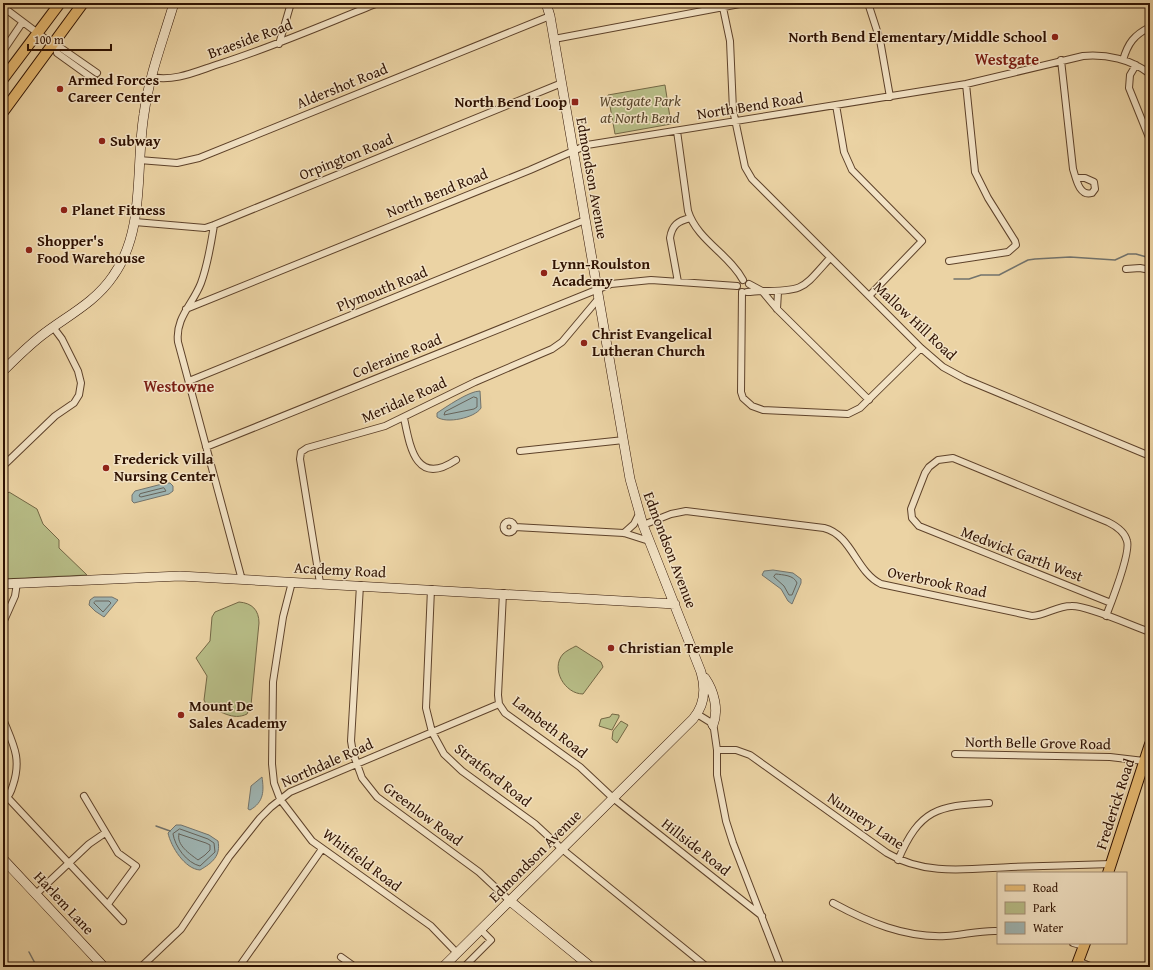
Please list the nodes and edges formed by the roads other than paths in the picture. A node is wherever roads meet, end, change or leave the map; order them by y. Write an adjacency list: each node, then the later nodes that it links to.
1 (60, 3): 16 (main road)
2 (83, 3): 19 (main road)
3 (174, 3): 26 (main road)
4 (291, 3): 18 (street)
5 (378, 3): 11 (street, Braeside Road)
6 (546, 3): 13 (main road, Edmondson Avenue)
7 (550, 3): 13 (main road, Edmondson Avenue)
8 (745, 3): 10 (street)
9 (868, 3): 31 (street)
10 (723, 5): 17 (street); 34 (street, Mallow Hill Road)
11 (361, 6): 18 (street, Braeside Road)
12 (3, 7): 14 (street)
13 (550, 16): 17 (main road, Edmondson Avenue); 38 (street, Aldershot Road)
14 (22, 23): 16 (street); 20 (street)
15 (1150, 26): 22 (street)
16 (37, 33): 19 (street); 27 (main road)
17 (554, 39): 29 (main road, Edmondson Avenue)
18 (278, 44): 26 (street, Braeside Road)
19 (54, 46): 24 (street); 28 (street); 33 (main road)
20 (3, 51)
21 (1061, 60): 22 (street, North Bend Road); 30 (street, North Bend Road); 39 (street)
22 (1123, 60): 23 (street, North Bend Road)
23 (1136, 65): 25 (street, North Bend Road); 36 (street)
24 (97, 73)
25 (1150, 74)
26 (151, 77): 38 (main road)
27 (3, 79)
28 (96, 81)
29 (562, 84): 37 (main road, Edmondson Avenue); 43 (street, Orpington Road)
30 (966, 84): 31 (street, North Bend Road); 45 (street)
31 (890, 97): 32 (street, North Bend Road)
32 (836, 105): 34 (street, North Bend Road); 56 (street)
33 (3, 112)
34 (736, 121): 35 (street, North Bend Road); 44 (street, Mallow Hill Road)
35 (677, 130): 37 (street, North Bend Road); 40 (street)
36 (1150, 140)
37 (573, 151): 41 (main road, Edmondson Avenue); 58 (street, North Bend Road)
38 (139, 160): 42 (main road)
39 (1076, 178)
40 (690, 218): 48 (street); 49 (street)
41 (585, 220): 52 (main road, Edmondson Avenue); 63 (street, Plymouth Road)
42 (135, 222): 43 (street, Orpington Road); 60 (main road)
43 (214, 225): 58 (street)
44 (830, 258): 55 (street); 56 (street, Mallow Hill Road)
45 (949, 261)
46 (1126, 269): 47 (street)
47 (1150, 270)
48 (743, 280): 50 (street); 51 (street)
49 (678, 282): 51 (street, Coleraine Road); 52 (street, Coleraine Road)
50 (749, 284): 53 (street); 54 (street)
51 (737, 286): 54 (street)
52 (597, 289): 57 (main road, Edmondson Avenue); 67 (street, Coleraine Road)
53 (762, 291): 54 (street); 55 (street); 59 (street)
54 (744, 292): 64 (street)
55 (778, 292): 59 (street)
56 (869, 296): 61 (street, Mallow Hill Road)
57 (599, 298): 65 (street, Meridale Road); 66 (main road, Edmondson Avenue)
58 (186, 309): 63 (street)
59 (777, 309): 64 (street)
60 (53, 327): 62 (main road); 71 (street)
61 (921, 348): 64 (street); 69 (street, Mallow Hill Road)
62 (3, 371)
63 (189, 381): 67 (street)
64 (869, 400)
65 (404, 418): 70 (street); 80 (street, Meridale Road)
66 (624, 440): 68 (street); 72 (main road, Edmondson Avenue)
67 (206, 447): 77 (street)
68 (520, 451)
69 (1150, 456)
70 (456, 460)
71 (3, 466)
72 (639, 514): 73 (main road, Edmondson Avenue); 75 (street)
73 (643, 525): 76 (main road, Edmondson Avenue); 87 (street, Overbrook Road)
74 (515, 527): 75 (street)
75 (624, 533): 76 (street)
76 (649, 541): 86 (main road, Edmondson Avenue)
77 (242, 580): 78 (main road, Academy Road); 79 (main road, Academy Road)
78 (292, 582): 80 (main road, Academy Road); 102 (street, Whitfield Road)
79 (17, 583): 81 (main road, Academy Road); 88 (street)
80 (320, 583): 82 (main road, Academy Road)
81 (3, 584)
82 (360, 585): 83 (main road, Academy Road); 99 (street, Greenlow Road)
83 (431, 589): 84 (main road, Academy Road); 95 (street, Stratford Road)
84 (503, 593): 86 (main road, Academy Road); 91 (street, Lambeth Road)
85 (1111, 603): 85 (street, Medwick Garth West); 87 (street)
86 (675, 604): 90 (main road, Edmondson Avenue)
87 (1106, 616): 89 (street, Overbrook Road)
88 (3, 623)
89 (1150, 632)
90 (702, 672): 92 (main road, Edmondson Avenue); 94 (main road)
91 (499, 704): 95 (street, Northdale Road); 103 (street, Lambeth Road)
92 (697, 714): 94 (street); 103 (main road, Edmondson Avenue)
93 (3, 719): 104 (street)
94 (713, 726): 97 (street)
95 (432, 732): 99 (street, Northdale Road); 108 (street, Stratford Road)
96 (1150, 744): 100 (main road, Frederick Road)
97 (717, 750): 110 (street, Nunnery Lane); 117 (street)
98 (955, 754): 100 (street, North Belle Grove Road)
99 (356, 764): 102 (street, Northdale Road); 114 (street, Greenlow Road)
100 (1146, 767): 112 (main road, Frederick Road)
101 (84, 796): 106 (street)
102 (280, 798): 107 (street, Whitfield Road); 126 (street, Northdale Road)
103 (613, 798): 108 (main road, Edmondson Avenue); 117 (street, Hillside Road)
104 (5, 799): 111 (street)
105 (989, 803): 110 (street)
106 (105, 832): 111 (street); 116 (street)
107 (322, 849): 122 (street, Whitfield Road); 127 (street)
108 (562, 849): 114 (main road, Edmondson Avenue); 132 (street, Stratford Road)
109 (3, 859): 113 (main road, Harlem Lane)
110 (898, 860): 112 (street, Nunnery Lane)
111 (70, 863): 113 (street); 116 (street)
112 (1110, 868)
113 (36, 894): 125 (main road, Harlem Lane)
114 (510, 901): 119 (main road, Edmondson Avenue); 131 (main road)
115 (833, 903): 120 (street)
116 (108, 904): 118 (street)
117 (762, 916): 133 (street)
118 (123, 921)
119 (481, 930): 122 (main road, Edmondson Avenue); 130 (street)
120 (997, 931)
121 (1084, 945): 124 (main road)
122 (457, 953): 129 (main road, Edmondson Avenue)
123 (341, 957): 128 (street)
124 (1077, 964): 134 (street)
125 (104, 967)
126 (141, 967)
127 (239, 967)
128 (355, 967)
129 (443, 967)
130 (464, 967)
131 (591, 967)
132 (707, 967)
133 (781, 967)
134 (1092, 967)

